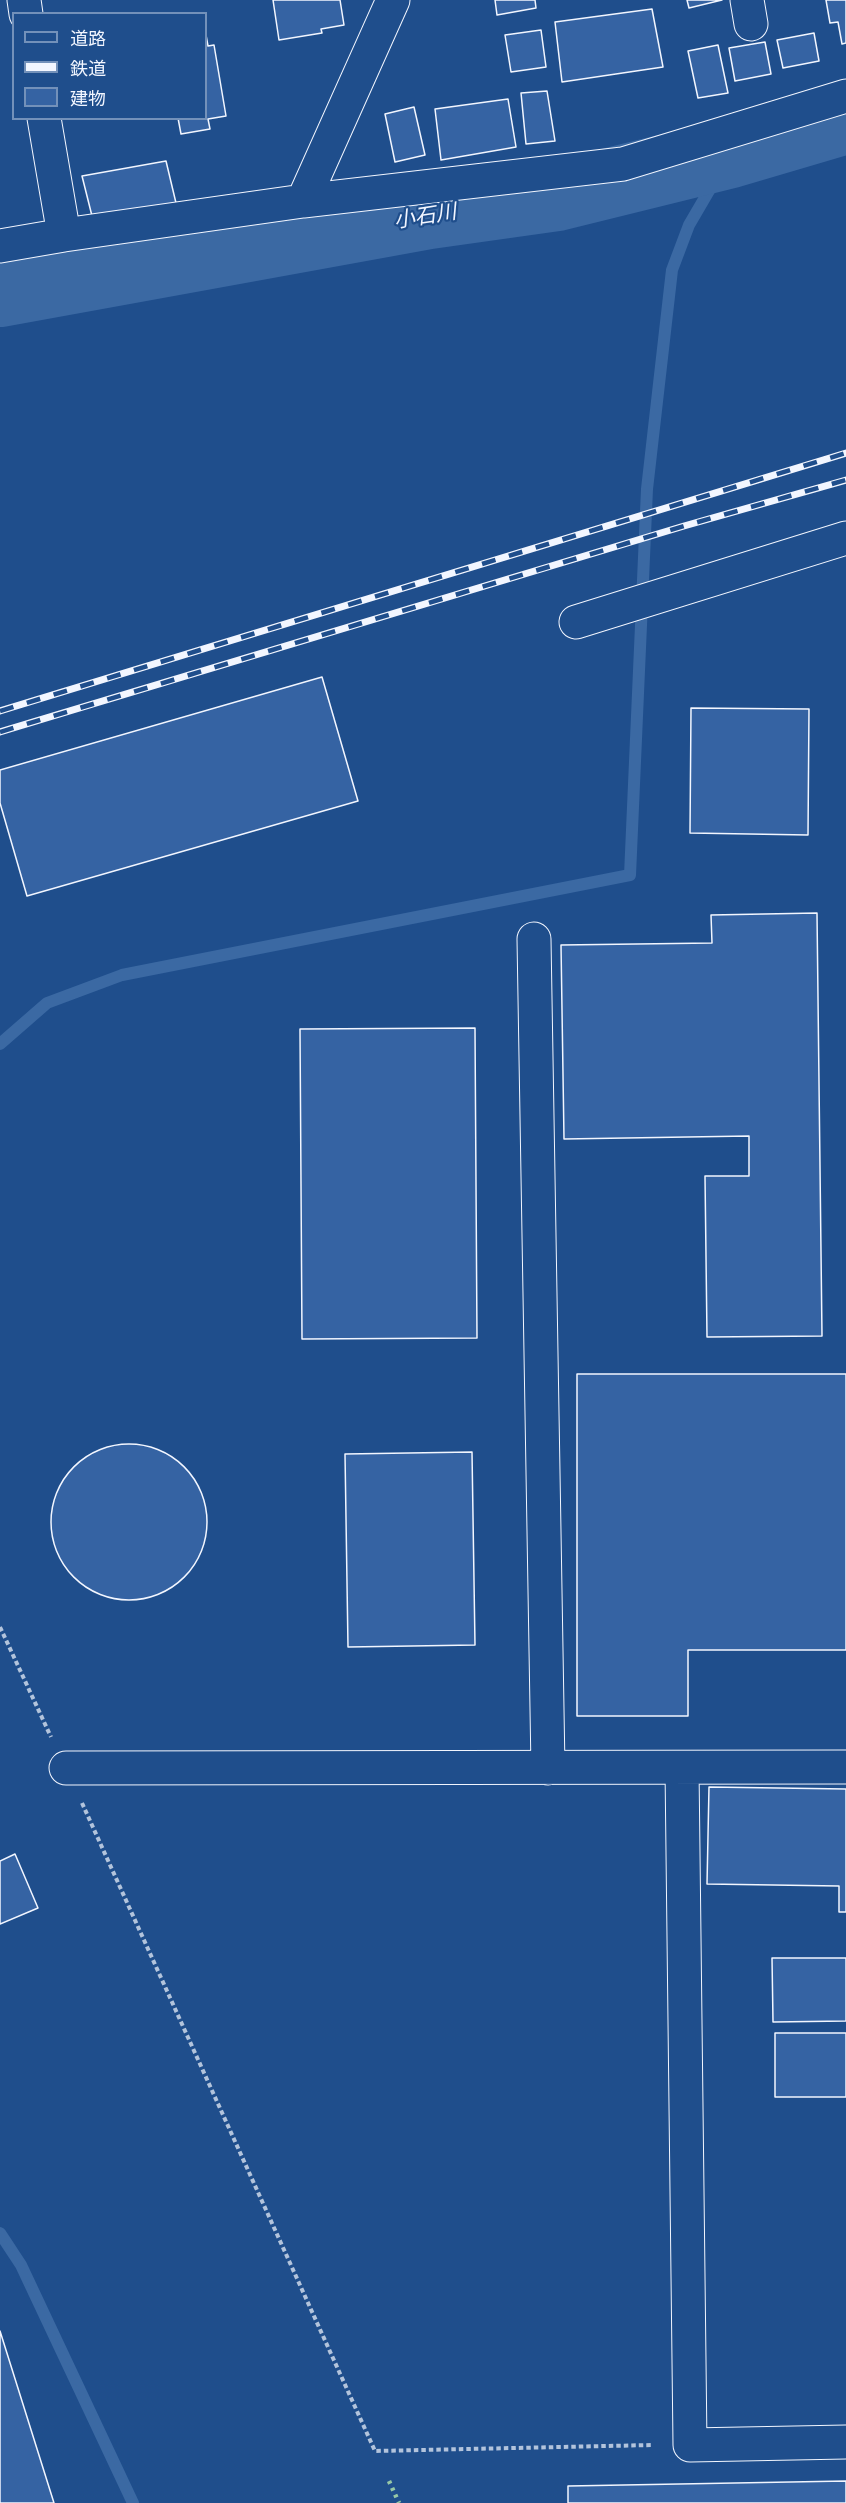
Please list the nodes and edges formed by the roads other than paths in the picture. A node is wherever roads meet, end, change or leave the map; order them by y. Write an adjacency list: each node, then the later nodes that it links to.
1 (393, 0): 4 (street)
2 (846, 96): 4 (street)
3 (44, 120): 5 (street)
4 (303, 201): 5 (street)
5 (64, 235): 6 (street)
6 (0, 246)
7 (846, 538): 8 (street)
8 (576, 622)
9 (534, 939): 12 (street)
10 (846, 1767): 13 (street)
11 (66, 1768): 12 (street)
12 (548, 1768): 13 (street)
13 (682, 1768): 14 (street)
14 (846, 2442)

